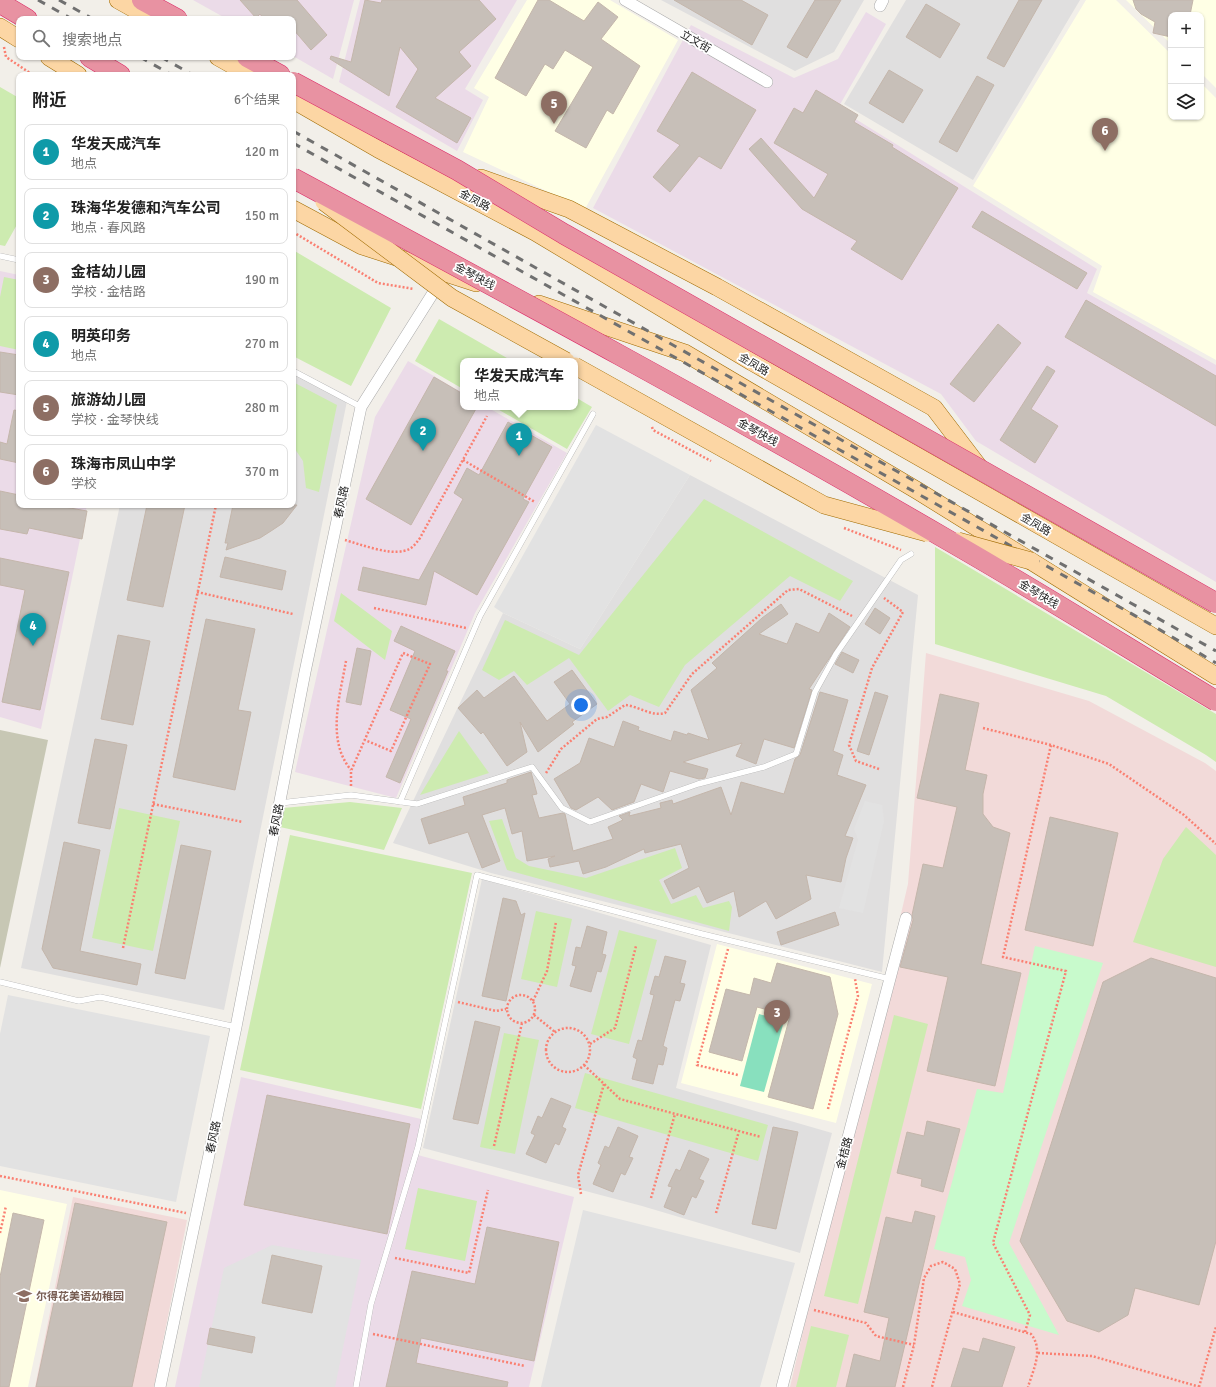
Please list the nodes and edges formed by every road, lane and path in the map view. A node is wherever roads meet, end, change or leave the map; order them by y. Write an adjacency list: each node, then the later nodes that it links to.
1 (118, 0): 6 (main road)
2 (142, 0): 7 (highway)
3 (626, 0): 19 (street, 立文街)
4 (0, 3): 5 (highway)
5 (22, 16)
6 (147, 16)
7 (171, 16)
8 (0, 27): 9 (main road); 14 (path)
9 (16, 37)
10 (54, 60): 15 (main road)
11 (95, 60): 16 (highway)
12 (223, 60): 17 (main road)
13 (252, 60): 18 (highway)
14 (29, 72)
15 (73, 72)
16 (115, 72)
17 (245, 72)
18 (274, 72)
19 (767, 82)
20 (296, 84): 22 (highway, bridge)
21 (296, 102): 38 (main road, 金凤路)
22 (457, 170): 38 (main road, bridge); 44 (highway, bridge)
23 (296, 181): 29 (main road, bridge)
24 (296, 181): 52 (highway, 金琴快线, bridge)
25 (296, 211): 28 (main road)
26 (0, 256): 27 (lane)
27 (16, 259)
28 (445, 273): 32 (street, 春风路); 41 (main road)
29 (561, 358)
30 (578, 368): 41 (main road, bridge)
31 (296, 373): 32 (lane)
32 (361, 408): 39 (street, 春风路)
33 (593, 414): 36 (lane)
34 (487, 416): 35 (path)
35 (463, 460): 36 (path); 39 (path)
36 (542, 506): 49 (lane)
37 (215, 508): 42 (path)
38 (1010, 509): 48 (main road, 金凤路)
39 (334, 537): 61 (street, 春风路)
40 (911, 554): 43 (lane)
41 (1031, 561): 51 (main road)
42 (197, 592): 46 (path); 62 (path)
43 (878, 594): 47 (lane); 56 (path)
44 (1216, 603)
45 (374, 608): 49 (path)
46 (293, 614)
47 (860, 620): 58 (path); 58 (lane)
48 (1216, 626)
49 (474, 629): 60 (lane)
50 (346, 661): 57 (path)
51 (1216, 676)
52 (1216, 701)
53 (983, 728): 55 (path)
54 (364, 740): 54 (path); 57 (path)
55 (1051, 745): 64 (path); 101 (path)
56 (879, 769)
57 (351, 771): 59 (path)
58 (542, 780): 60 (lane)
59 (351, 796): 60 (lane); 61 (lane)
60 (400, 802)
61 (280, 803): 78 (street, 春风路)
62 (153, 804): 63 (path); 69 (path)
63 (243, 822)
64 (1216, 844)
65 (906, 918): 71 (street, 金桔路)
66 (556, 922): 74 (path)
67 (730, 941): 70 (lane); 73 (lane); 82 (path)
68 (636, 946): 80 (path)
69 (123, 948)
70 (853, 971): 71 (lane); 84 (path)
71 (890, 979): 98 (street, 金桔路)
72 (0, 982): 78 (lane)
73 (450, 1001): 75 (path); 97 (lane)
74 (533, 1001): 75 (path); 76 (path)
75 (506, 1009): 77 (path)
76 (534, 1015): 77 (path); 79 (path)
77 (522, 1024): 88 (path)
78 (236, 1027): 95 (street, 春风路)
79 (555, 1032): 80 (path); 81 (path)
80 (590, 1044): 81 (path)
81 (584, 1065): 83 (path)
82 (738, 1075)
83 (604, 1084): 85 (path); 91 (path)
84 (828, 1109)
85 (675, 1114): 86 (path); 92 (path)
86 (739, 1131): 87 (path); 94 (path)
87 (761, 1137)
88 (494, 1146)
89 (0, 1176): 95 (path)
90 (488, 1190): 97 (path)
91 (580, 1194)
92 (651, 1198)
93 (6, 1206): 96 (path)
94 (716, 1213)
95 (196, 1215): 106 (street, 春风路)
96 (0, 1233)
97 (386, 1256): 102 (lane)
98 (803, 1308): 103 (path); 108 (street, 金桔路)
99 (953, 1312): 101 (path); 103 (path); 110 (path)
100 (1216, 1327): 112 (path)
101 (1025, 1332): 104 (path)
102 (366, 1333): 105 (path); 107 (lane)
103 (914, 1345): 109 (path)
104 (1038, 1353): 111 (path); 112 (path)
105 (525, 1366)
106 (160, 1387)
107 (356, 1387)
108 (782, 1387)
109 (903, 1387)
110 (932, 1387)
111 (1028, 1387)
112 (1200, 1387)

